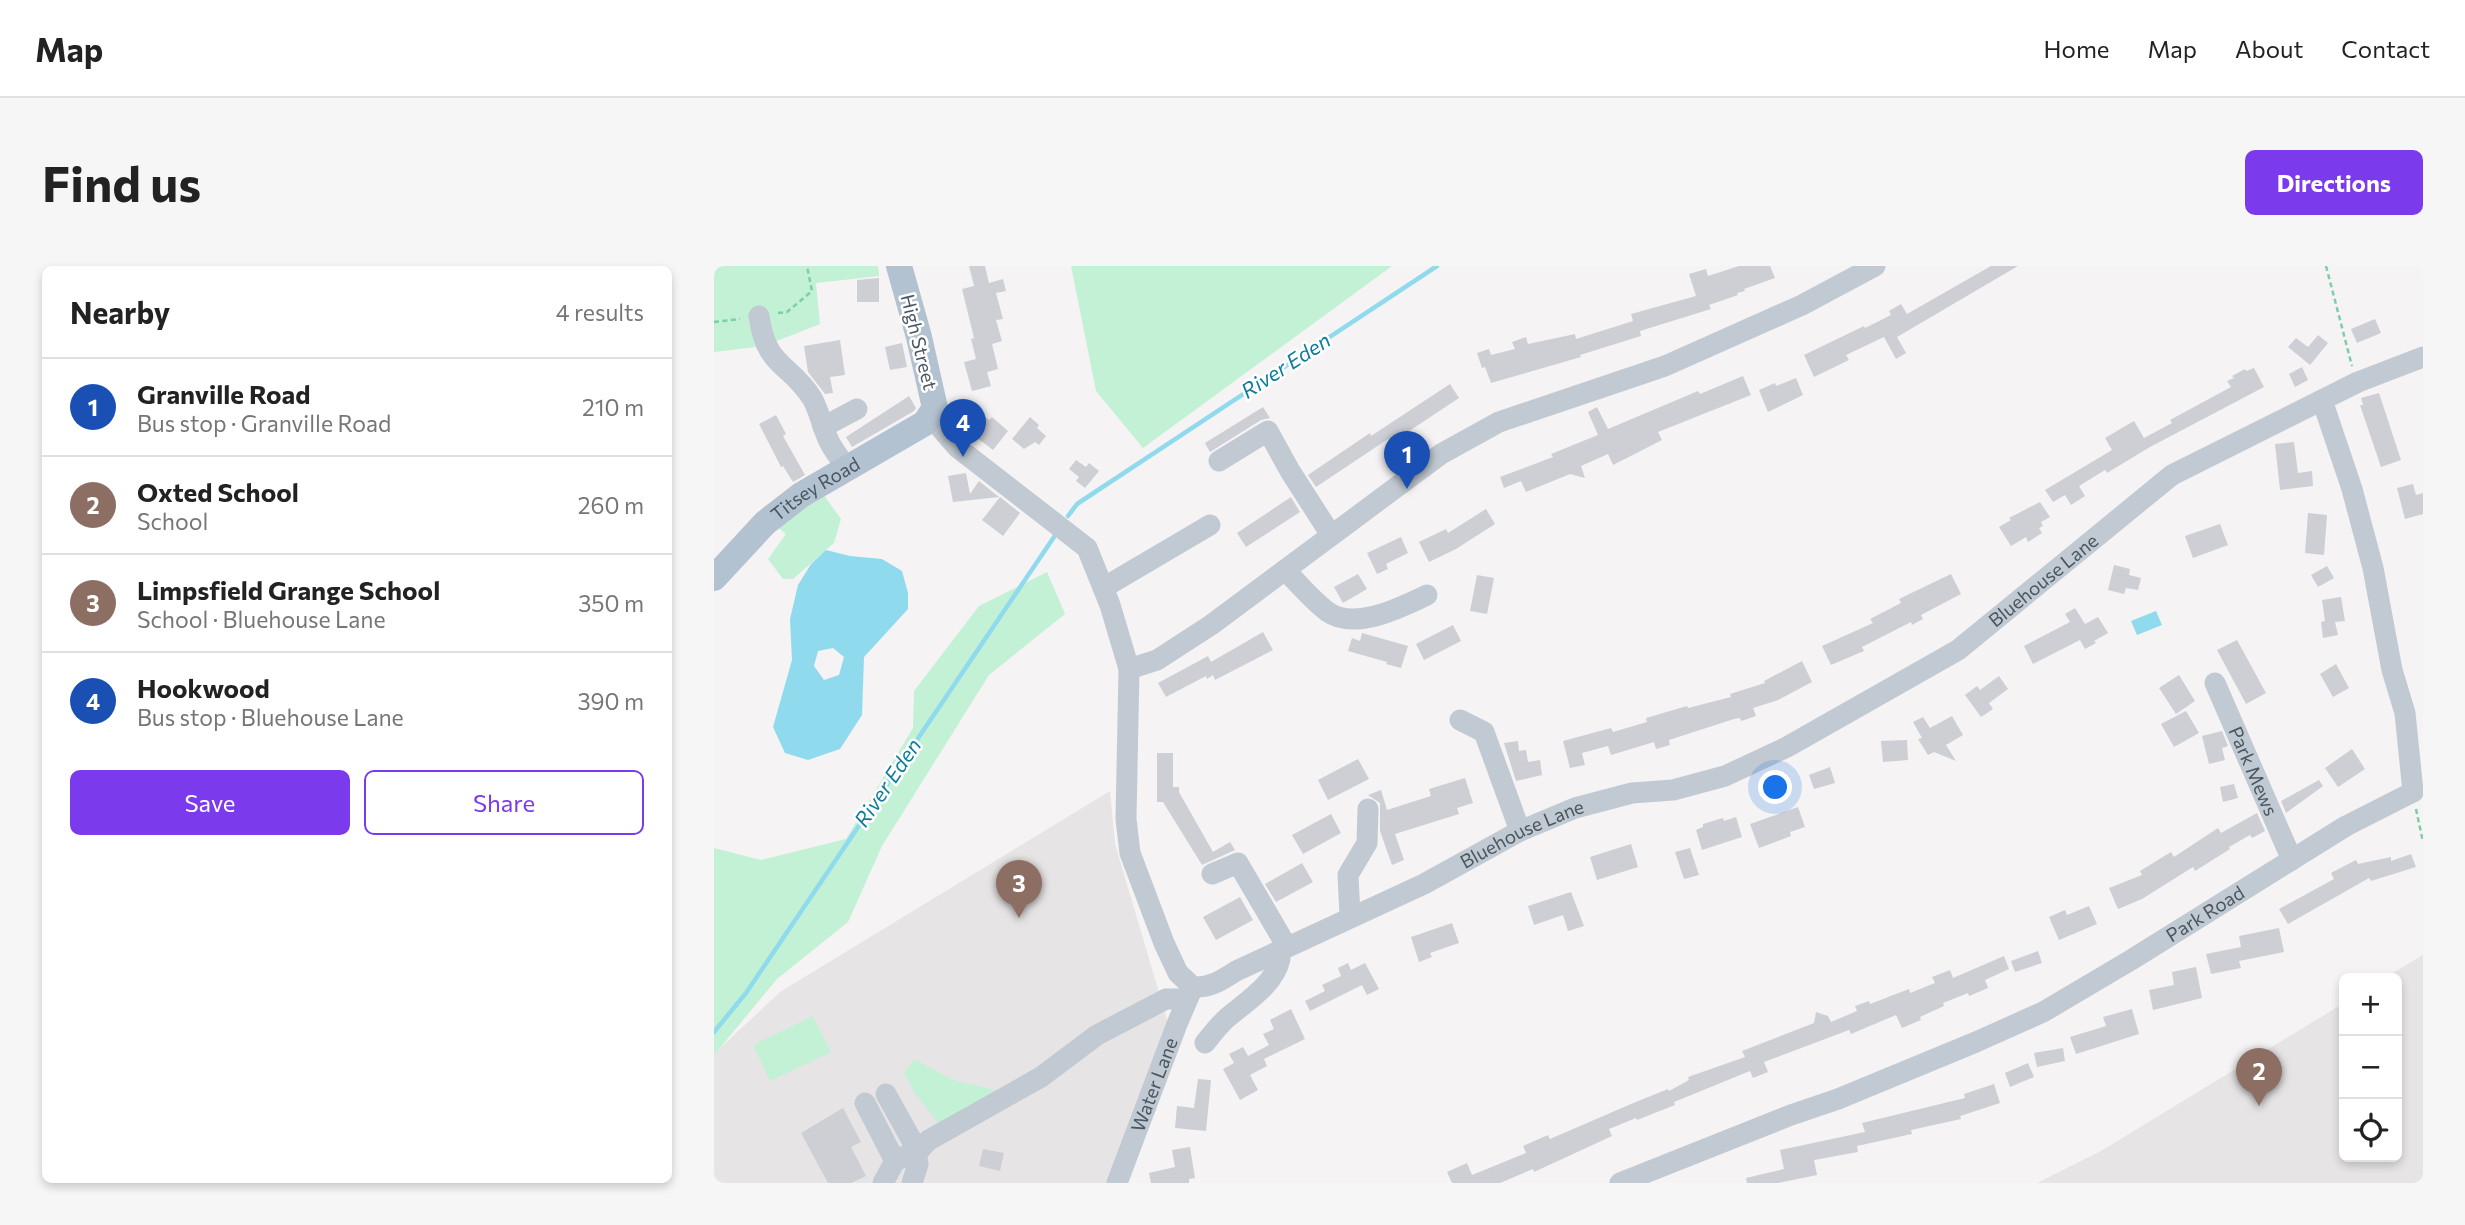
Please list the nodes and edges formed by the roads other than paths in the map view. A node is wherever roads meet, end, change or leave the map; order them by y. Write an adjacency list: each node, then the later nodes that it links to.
1 (899, 266): 7 (main road, High Street)
2 (1875, 266): 12 (street)
3 (759, 316): 8 (street)
4 (2423, 357): 5 (street, Bluehouse Lane)
5 (2322, 400): 19 (street); 23 (street, Bluehouse Lane)
6 (857, 409): 8 (street)
7 (931, 417): 10 (main road, Titsey Road); 15 (street)
8 (823, 427): 10 (street)
9 (1219, 461): 12 (street)
10 (846, 467): 14 (main road, Titsey Road)
11 (1210, 525): 15 (street)
12 (1331, 535): 13 (street)
13 (1285, 570): 16 (street); 17 (street)
14 (714, 578)
15 (1103, 588): 17 (street)
16 (1427, 595)
17 (1129, 669): 28 (street)
18 (2215, 683): 24 (street, Park Mews)
19 (2414, 711): 21 (street)
20 (1460, 720): 23 (street)
21 (2418, 795): 24 (street, Park Road)
22 (1368, 809): 26 (street)
23 (1520, 831): 26 (street, Bluehouse Lane)
24 (2292, 860): 37 (street, Park Road)
25 (1212, 874): 27 (street)
26 (1350, 916): 27 (street, Bluehouse Lane)
27 (1281, 950): 28 (street, Bluehouse Lane); 29 (street)
28 (1190, 993): 32 (street, Bluehouse Lane); 36 (street, Water Lane)
29 (1205, 1043)
30 (886, 1094): 32 (street)
31 (866, 1103): 33 (street)
32 (918, 1151): 33 (street, Bluehouse Lane); 35 (street)
33 (895, 1161): 34 (street)
34 (883, 1183)
35 (912, 1183)
36 (1117, 1183)
37 (1620, 1183)

